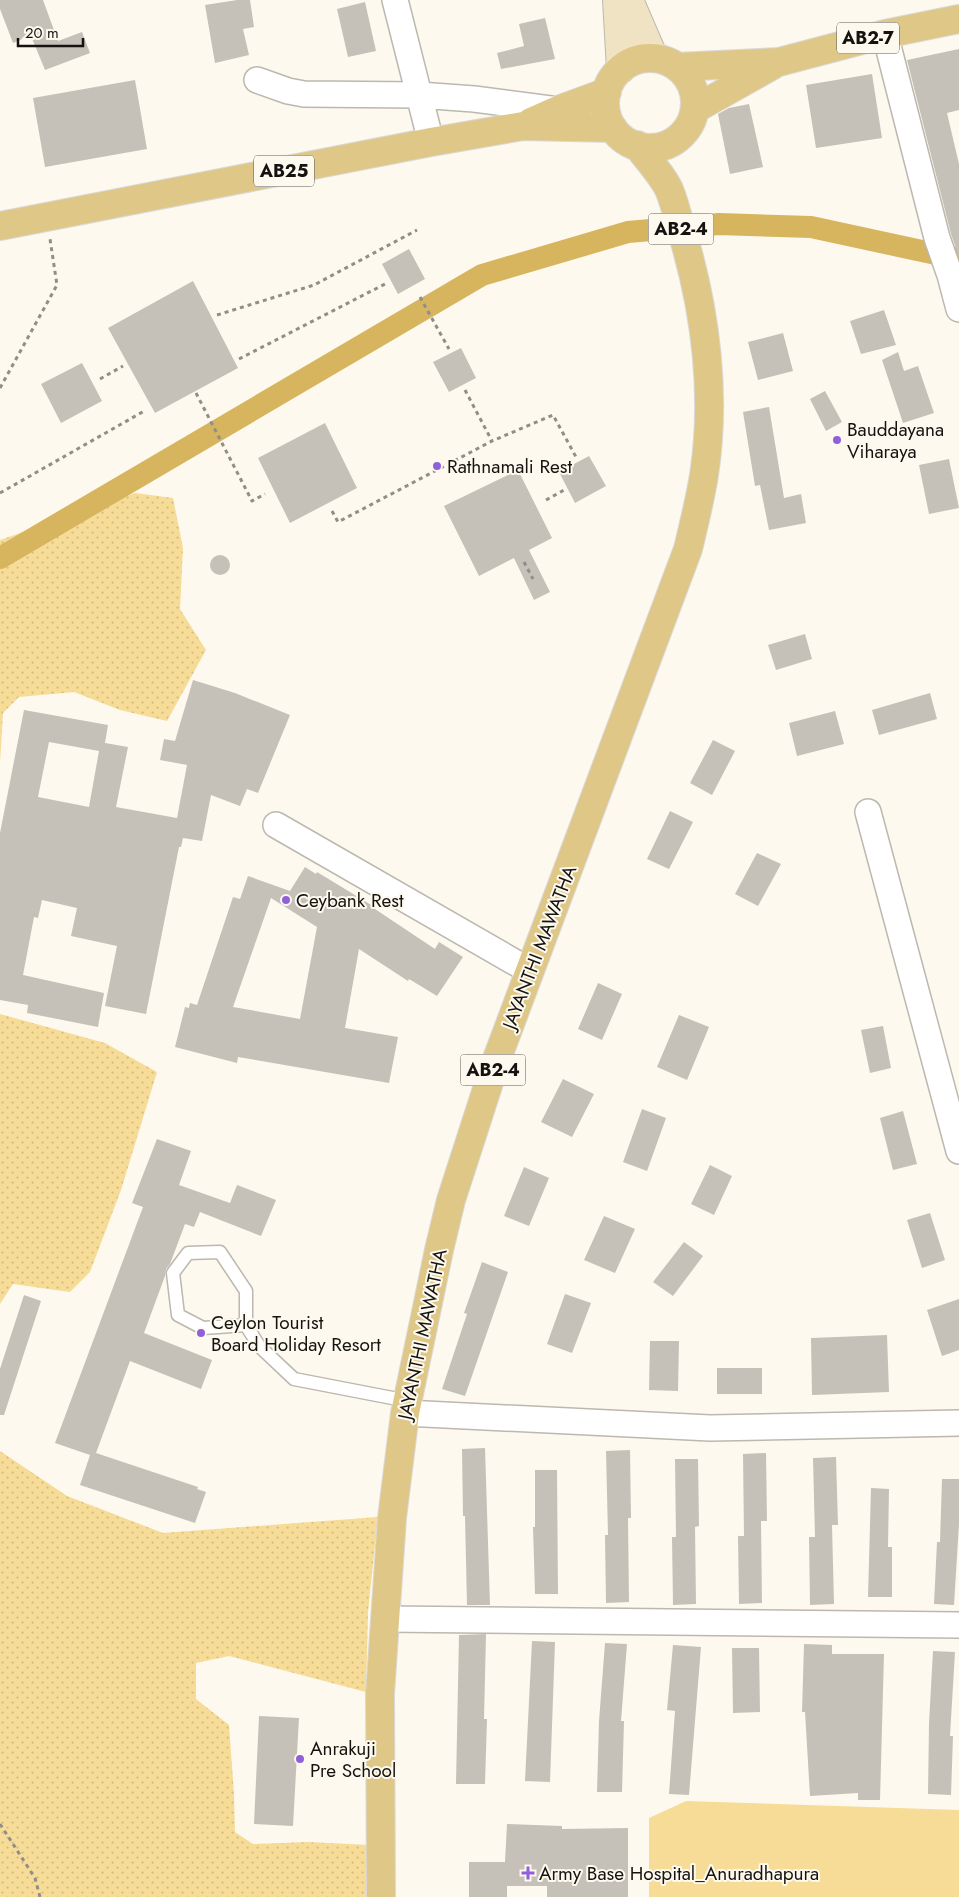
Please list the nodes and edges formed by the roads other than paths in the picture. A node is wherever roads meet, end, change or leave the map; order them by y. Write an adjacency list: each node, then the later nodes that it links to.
1 (395, 0): 11 (street)
2 (617, 0): 8 (main road)
3 (629, 0): 6 (main road)
4 (959, 19): 5 (main road, AB2-7)
5 (885, 34): 7 (main road, AB2-7); 21 (street)
6 (666, 62): 7 (main road, AB2-7); 8 (main road); 12 (main road)
7 (779, 62): 12 (main road, AB2-7)
8 (621, 69): 10 (main road)
9 (257, 80): 11 (street)
10 (606, 92): 13 (main road, AB25); 15 (main road)
11 (418, 95): 13 (street); 17 (street)
12 (695, 109): 16 (main road)
13 (558, 110): 14 (main road, AB25)
14 (523, 126): 15 (main road, AB25); 17 (main road, AB25)
15 (613, 128): 18 (main road)
16 (682, 134): 18 (main road); 19 (main road, JAYANTHI MAWATHA / AB2-4)
17 (431, 142): 20 (main road, AB25)
18 (637, 145): 19 (main road, JAYANTHI MAWATHA / AB2-4)
19 (670, 190): 24 (main road, JAYANTHI MAWATHA / AB2-4)
20 (0, 226)
21 (959, 310)
22 (868, 812): 25 (street)
23 (276, 825): 24 (street)
24 (530, 971): 27 (main road, JAYANTHI MAWATHA / AB2-4)
25 (959, 1151)
26 (246, 1325): 26 (lane); 27 (lane)
27 (407, 1407): 28 (street); 29 (main road, JAYANTHI MAWATHA / AB2-4)
28 (959, 1424)
29 (385, 1619): 30 (street); 31 (main road, JAYANTHI MAWATHA / AB2-4)
30 (959, 1625)
31 (381, 1897)

